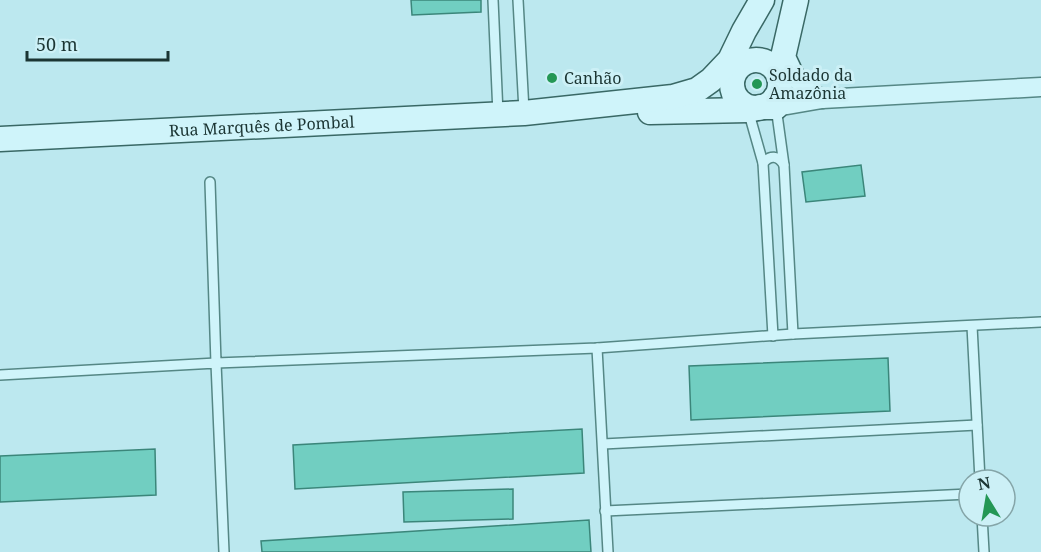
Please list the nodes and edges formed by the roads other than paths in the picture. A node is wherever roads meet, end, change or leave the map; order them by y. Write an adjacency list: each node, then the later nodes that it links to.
1 (492, 0): 10 (lane)
2 (518, 0): 9 (lane)
3 (762, 0): 5 (street)
4 (796, 0): 6 (street)
5 (730, 60): 6 (street); 9 (street, Rua Marquês de Pombal)
6 (767, 86): 8 (street, Rua Marquês de Pombal); 8 (street); 9 (street, Rua Marquês de Pombal); 12 (lane); 13 (lane)
7 (1041, 87): 8 (street, Rua Marquês de Pombal)
8 (822, 99)
9 (524, 113): 10 (street, Rua Marquês de Pombal)
10 (498, 115): 11 (street, Rua Marquês de Pombal)
11 (0, 139)
12 (763, 162): 13 (lane); 18 (lane)
13 (784, 165): 17 (lane)
14 (210, 182): 20 (lane)
15 (1041, 322): 16 (lane)
16 (972, 326): 17 (lane); 22 (lane)
17 (793, 334): 18 (lane)
18 (773, 336): 19 (lane)
19 (597, 348): 20 (lane); 23 (lane)
20 (216, 363): 21 (lane); 28 (lane)
21 (0, 375)
22 (977, 425): 23 (lane); 24 (lane)
23 (603, 444): 26 (lane)
24 (979, 468)
25 (957, 495): 26 (lane)
26 (605, 511): 29 (lane)
27 (983, 528): 30 (lane)
28 (224, 552)
29 (608, 552)
30 (984, 552)

